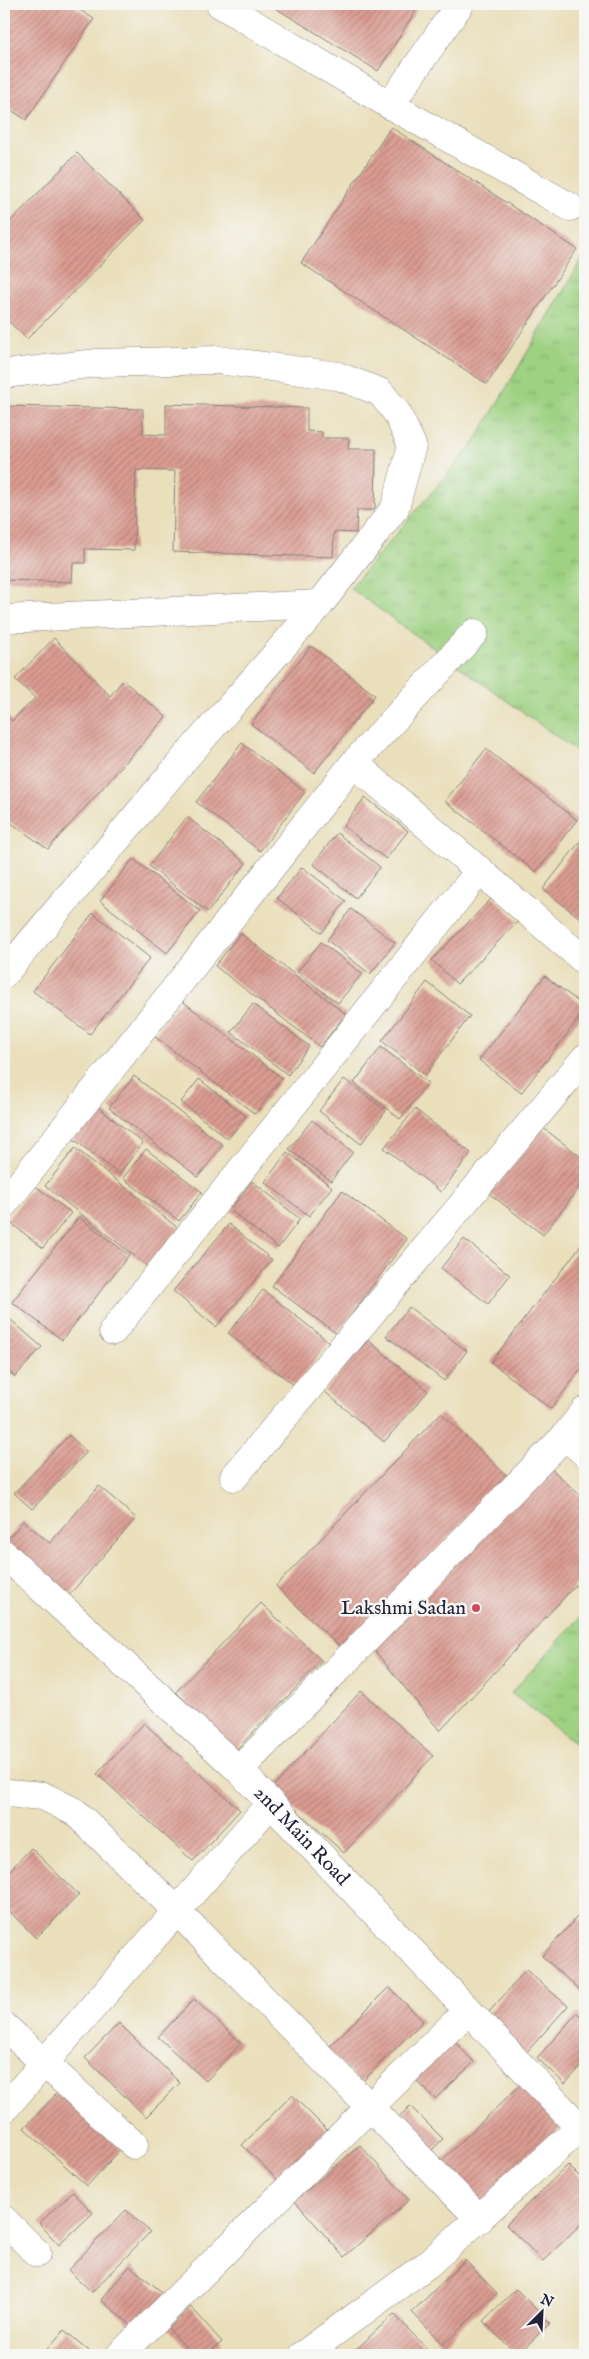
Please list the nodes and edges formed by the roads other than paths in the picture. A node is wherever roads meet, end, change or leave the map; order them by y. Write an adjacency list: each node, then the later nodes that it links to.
1 (220, 4): 3 (street)
2 (460, 4): 3 (street)
3 (390, 106): 4 (street)
4 (570, 206)
5 (4, 374): 6 (street)
6 (320, 604): 7 (street); 12 (street)
7 (4, 619)
8 (474, 633): 9 (street)
9 (354, 763): 10 (street); 14 (street)
10 (480, 870): 11 (street); 15 (street)
11 (585, 961)
12 (4, 974)
13 (585, 1058): 19 (street)
14 (4, 1204)
15 (113, 1331)
16 (585, 1411): 17 (street)
17 (564, 1436): 18 (street); 21 (street)
18 (585, 1453)
19 (234, 1477)
20 (4, 1554): 21 (street, 2nd Main Road)
21 (239, 1770): 23 (street, 2nd Main Road)
22 (7, 1793): 24 (street)
23 (270, 1804): 24 (street); 25 (street, 2nd Main Road)
24 (177, 1911): 27 (street); 28 (street)
25 (468, 2010): 28 (street); 30 (street, 2nd Main Road)
26 (4, 2026): 27 (street)
27 (45, 2062): 29 (street); 31 (street)
28 (369, 2106): 32 (street); 35 (street)
29 (4, 2109)
30 (583, 2131): 32 (street)
31 (134, 2145)
32 (480, 2219): 36 (street)
33 (4, 2220): 34 (street)
34 (37, 2254)
35 (120, 2355)
36 (303, 2355)

